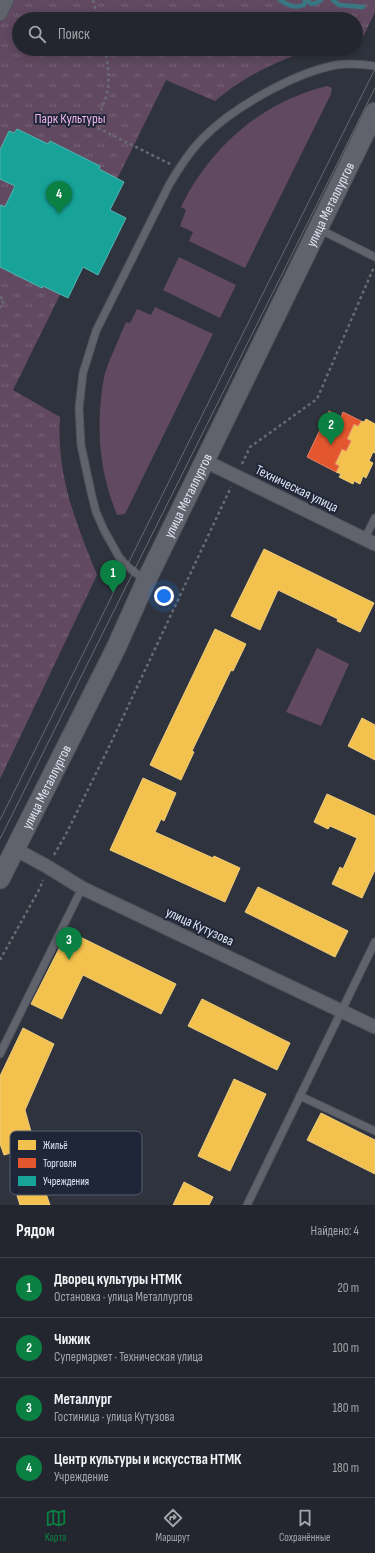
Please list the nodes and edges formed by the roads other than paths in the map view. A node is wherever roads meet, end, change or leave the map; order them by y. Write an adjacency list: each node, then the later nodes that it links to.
1 (7, 0): 2 (street)
2 (0, 14)
3 (375, 66): 10 (lane)
4 (375, 112): 5 (main road, улица Металлургов)
5 (318, 228): 6 (lane); 7 (main road, улица Металлургов)
6 (375, 257)
7 (205, 461): 9 (street, Техническая улица); 10 (main road, улица Металлургов)
8 (375, 518): 9 (lane)
9 (370, 541)
10 (146, 581): 11 (main road, улица Металлургов)
11 (15, 849): 12 (main road, улица Металлургов); 13 (street, улица Кутузова)
12 (0, 879)
13 (82, 888): 15 (street, улица Кутузова); 17 (lane)
14 (375, 942): 15 (lane)
15 (342, 1011): 16 (street, улица Кутузова); 18 (lane)
16 (375, 1027)
17 (0, 1054)
18 (300, 1096): 19 (lane); 20 (lane)
19 (375, 1131)
20 (247, 1205)

